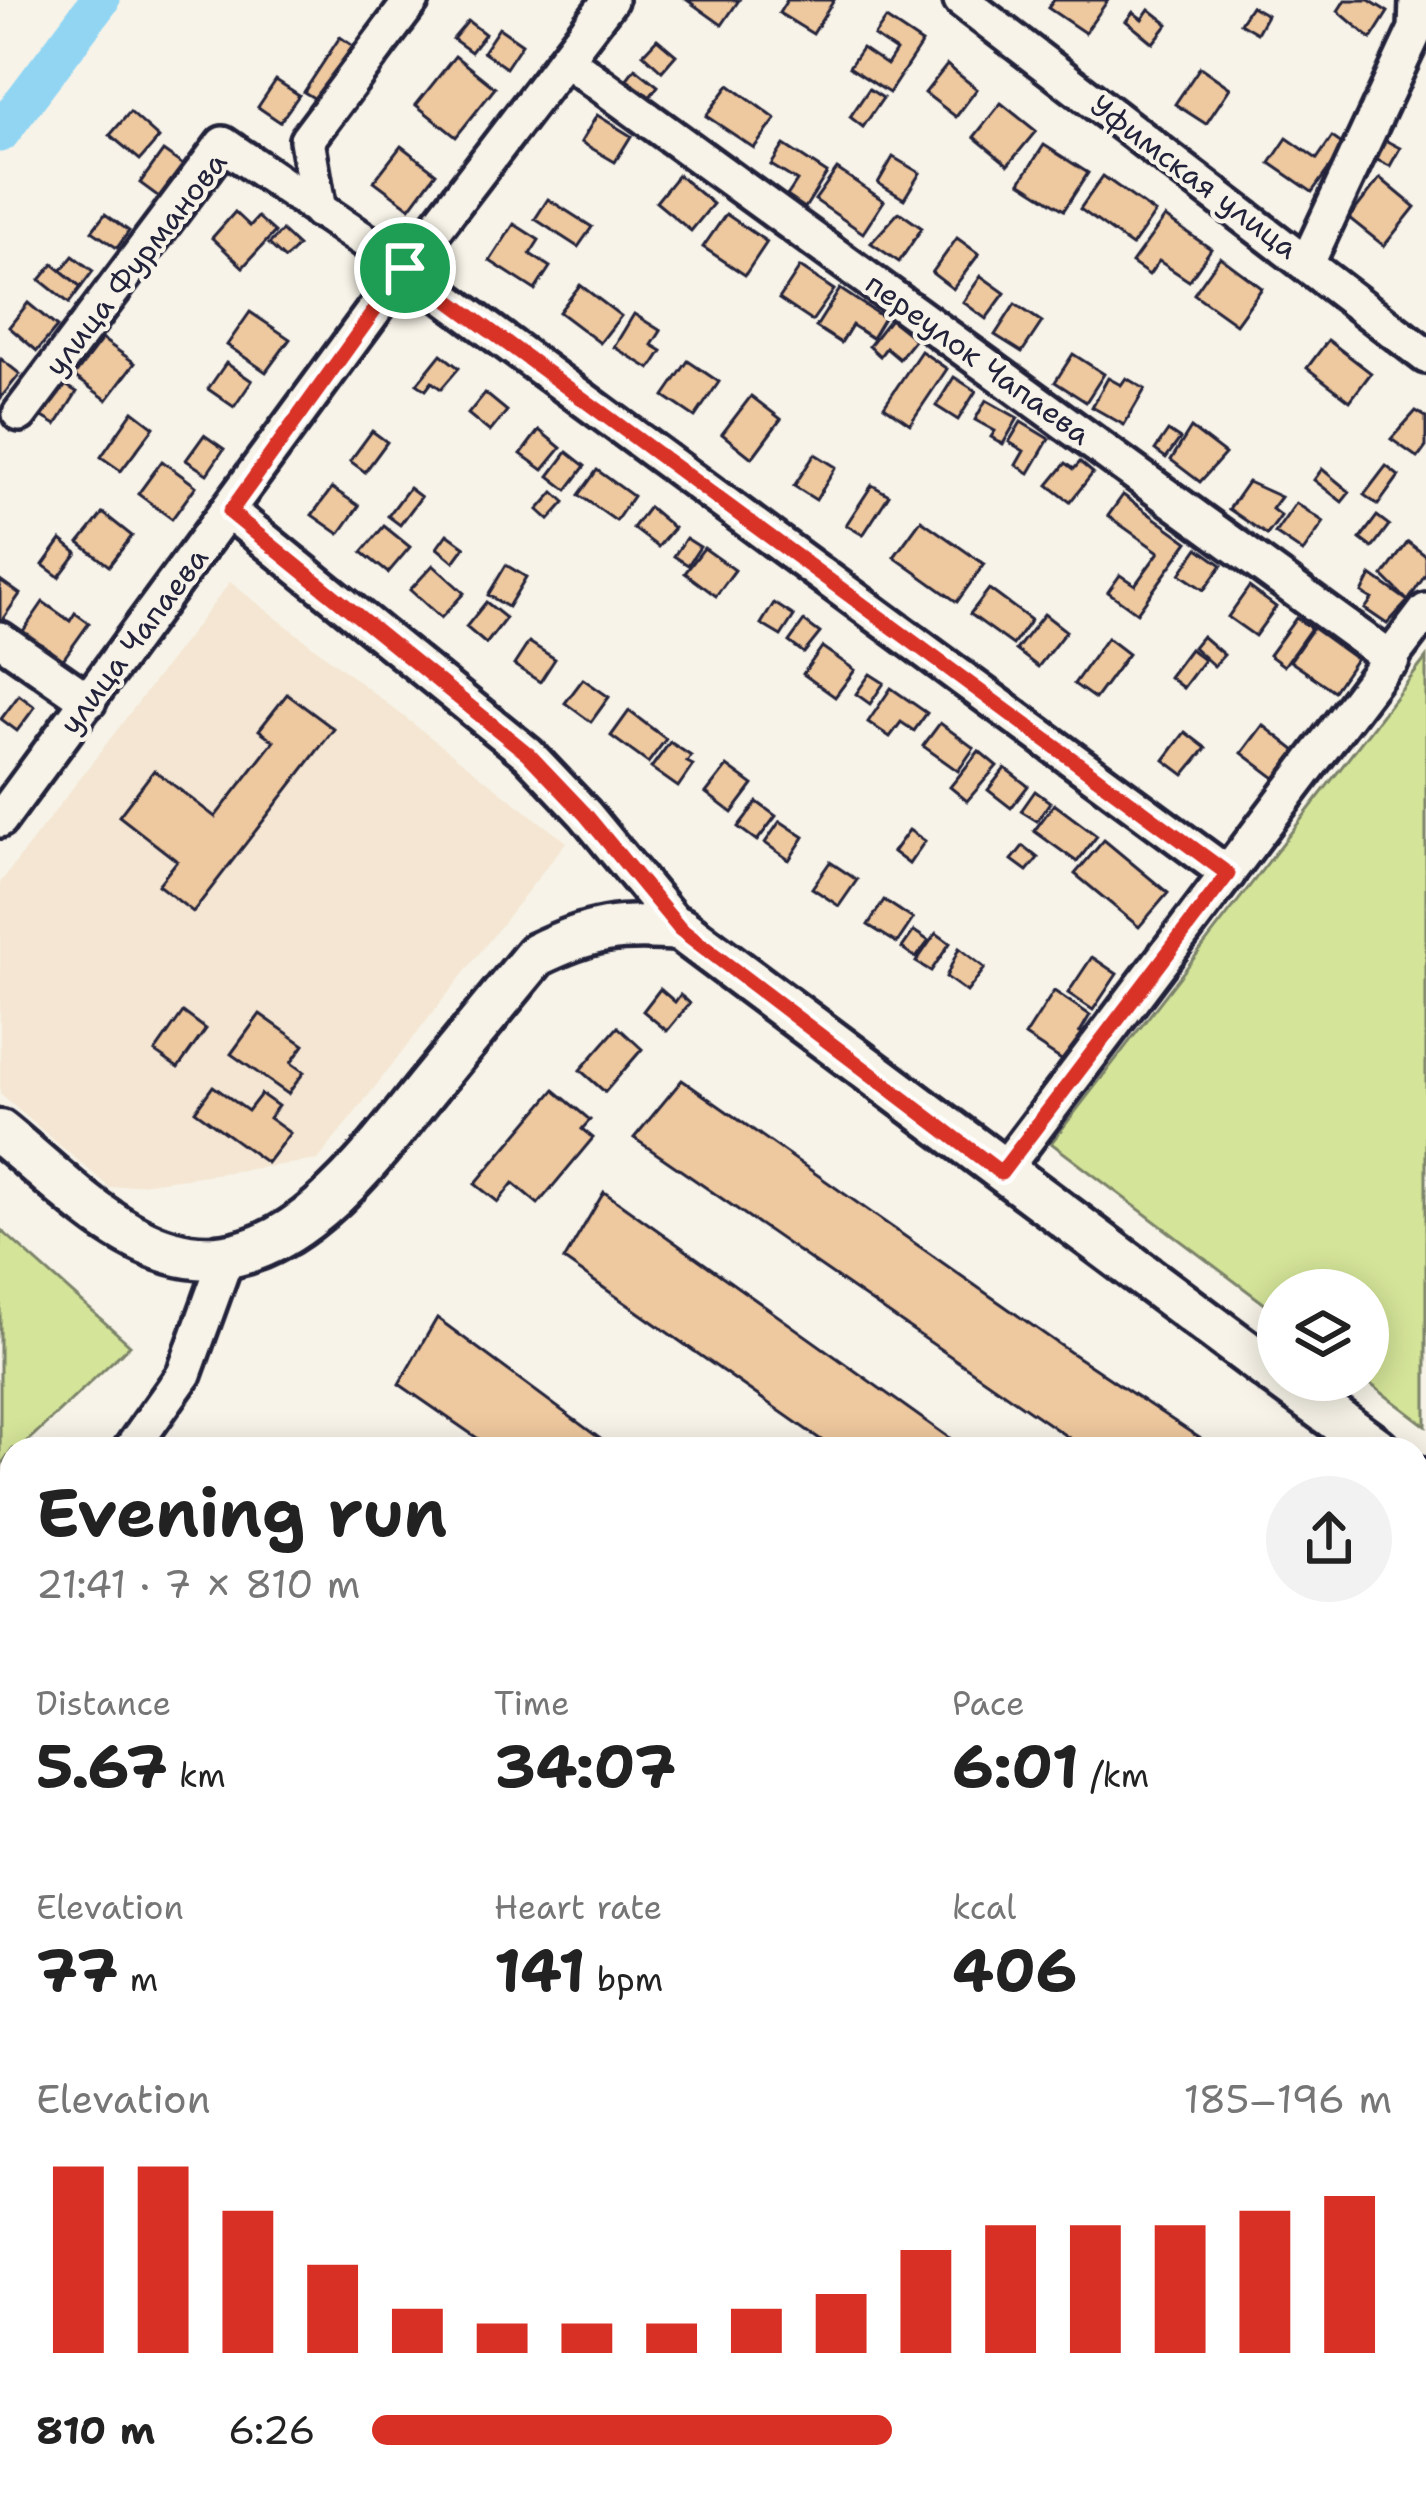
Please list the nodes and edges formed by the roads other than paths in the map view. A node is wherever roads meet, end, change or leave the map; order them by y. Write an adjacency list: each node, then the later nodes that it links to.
1 (412, 0): 6 (street)
2 (610, 0): 5 (street, улица Чапаева)
3 (961, 0): 7 (street, Уфимская улица)
4 (1417, 0): 7 (street)
5 (565, 59): 8 (street, улица Чапаева); 14 (street, переулок Чапаева)
6 (319, 211): 8 (street, улица Фурманова); 10 (street, улица Фурманова)
7 (1308, 261): 9 (street, Уфимская улица)
8 (405, 268): 11 (street, улица Чапаева); 17 (street, улица Фурманова)
9 (1426, 356)
10 (20, 413)
11 (230, 512): 15 (street, улица Чапаева); 18 (street)
12 (1426, 611): 14 (street)
13 (0, 639): 15 (street)
14 (1392, 660): 17 (street)
15 (89, 701): 16 (street, улица Чапаева)
16 (0, 820)
17 (1228, 874): 20 (street)
18 (680, 929): 20 (main road); 21 (main road)
19 (0, 1132): 21 (main road)
20 (1001, 1173): 22 (main road)
21 (227, 1256): 24 (street)
22 (1257, 1360)
23 (1312, 1401): 25 (main road)
24 (139, 1437)
25 (1361, 1437)

